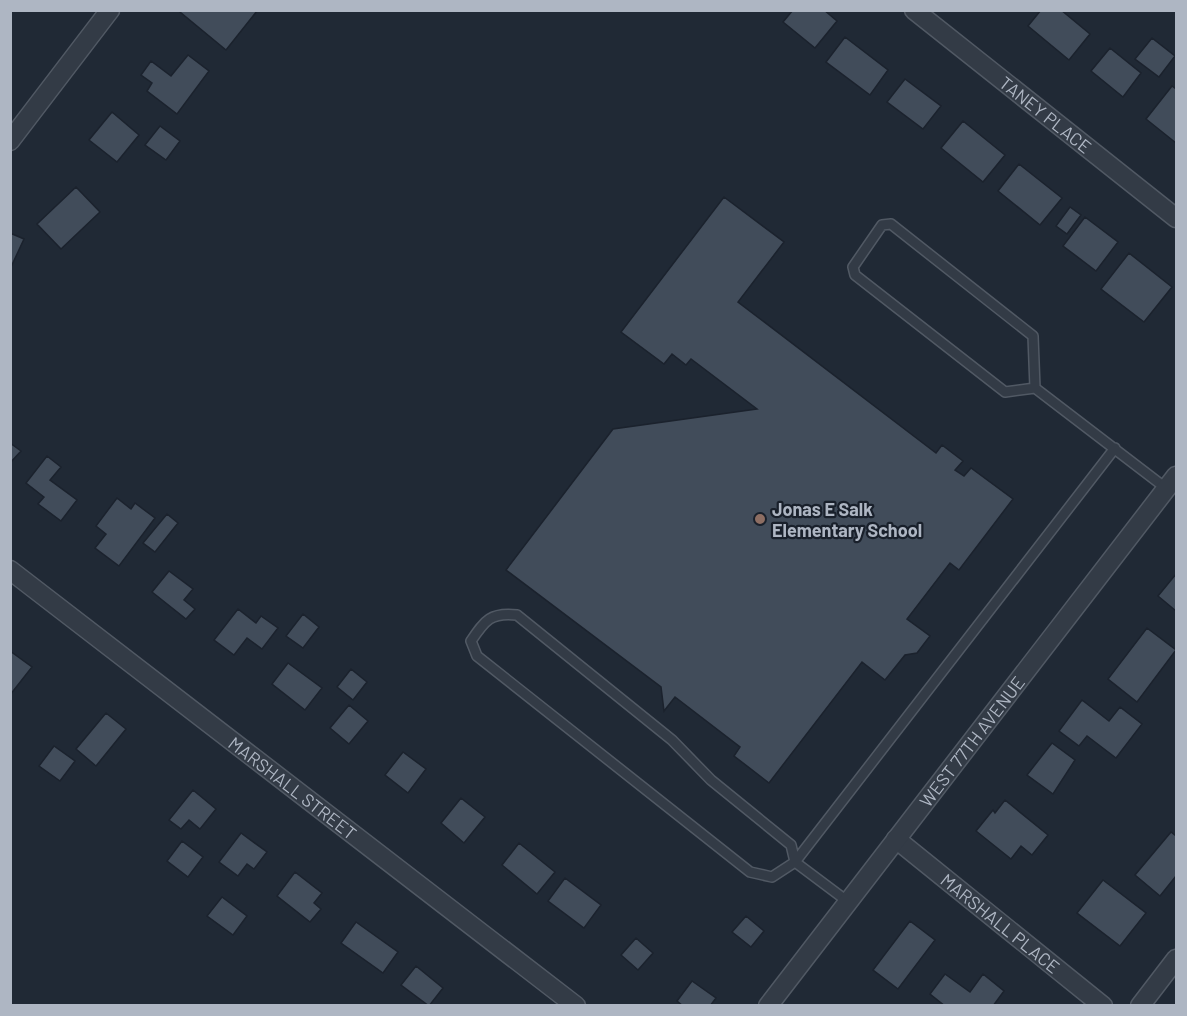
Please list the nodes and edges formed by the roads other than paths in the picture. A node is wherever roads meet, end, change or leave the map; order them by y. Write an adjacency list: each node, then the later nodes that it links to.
1 (110, 10): 3 (street)
2 (914, 10): 4 (street, TANEY PLACE)
3 (10, 141)
4 (1176, 218)
5 (1035, 388): 5 (lane); 6 (lane)
6 (1114, 448): 7 (lane); 10 (lane)
7 (1172, 483): 9 (street, WEST 77TH AVENUE)
8 (10, 570): 13 (street, MARSHALL STREET)
9 (896, 839): 11 (street, WEST 77TH AVENUE); 15 (street, MARSHALL PLACE)
10 (795, 862): 10 (lane); 11 (lane)
11 (848, 901): 14 (street, WEST 77TH AVENUE)
12 (1176, 959): 16 (street)
13 (576, 1005)
14 (768, 1005)
15 (1103, 1005)
16 (1140, 1005)

